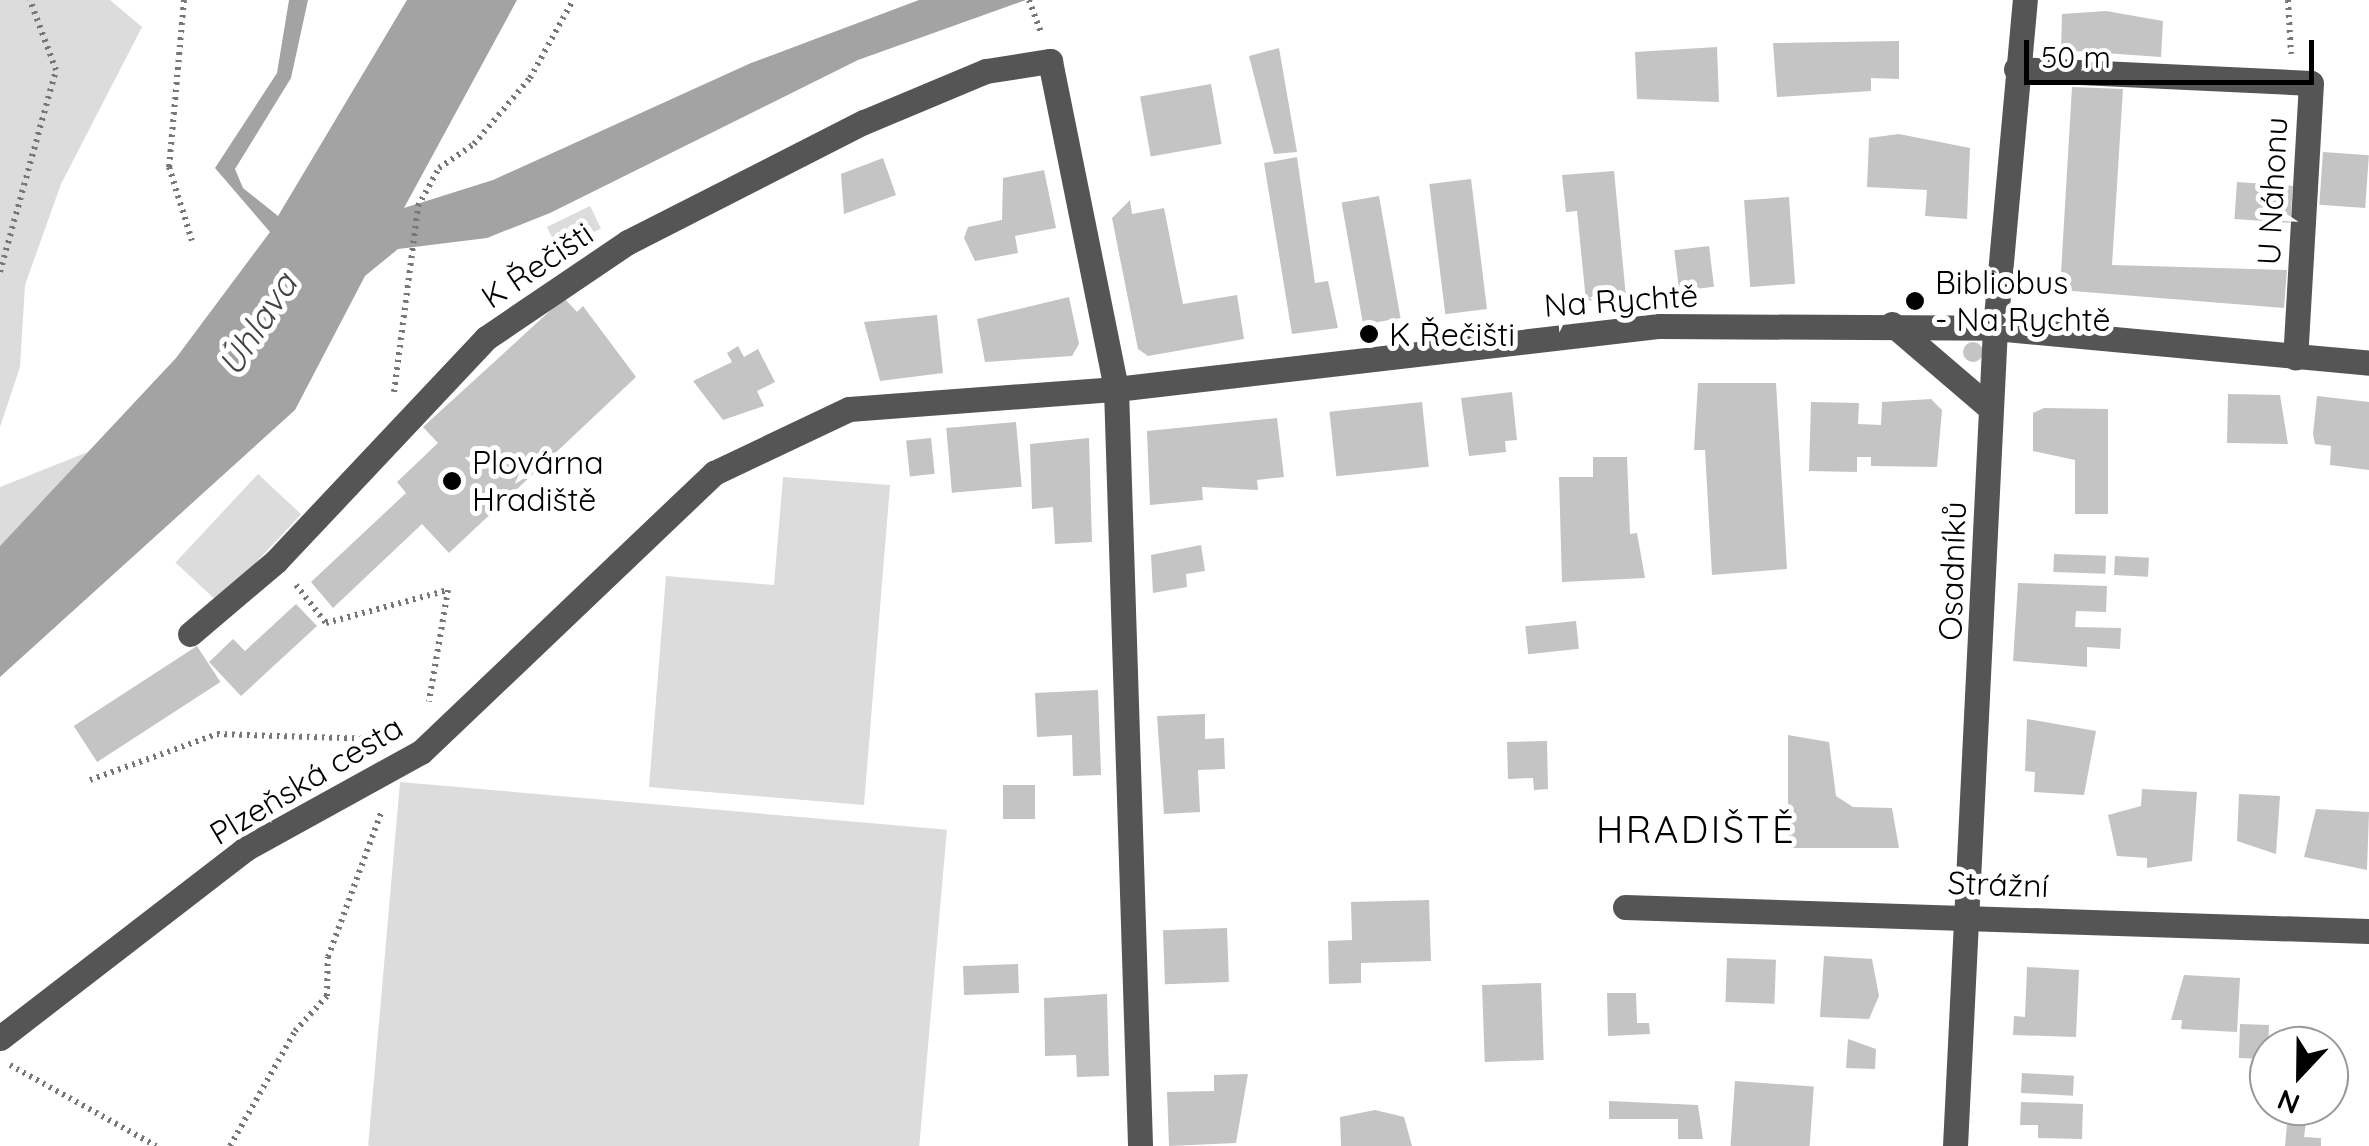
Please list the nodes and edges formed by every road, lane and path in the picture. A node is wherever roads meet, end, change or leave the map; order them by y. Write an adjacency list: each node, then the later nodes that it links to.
1 (30, 0): 9 (path)
2 (184, 0): 8 (path)
3 (574, 0): 16 (path)
4 (2026, 0): 6 (street, Osadníků)
5 (2288, 0): 7 (path)
6 (2016, 70): 7 (street, U Náhonu); 11 (street, Osadníků)
7 (2292, 82): 12 (street, U Náhonu)
8 (192, 241)
9 (0, 272)
10 (1892, 324): 11 (street, Na Rychtě); 14 (street, Na Rychtě); 15 (street)
11 (1995, 328): 12 (street, Na Rychtě); 15 (street, Osadníků)
12 (2296, 358): 13 (street, Na Rychtě)
13 (2369, 362)
14 (1116, 390): 16 (street, K Řečišti); 17 (street, Na Rychtě); 30 (street, K Řečišti)
15 (1991, 408): 24 (street, Osadníků)
16 (388, 437): 18 (street, K Řečišti)
17 (714, 474): 20 (street, Plzeňská cesta)
18 (276, 561): 19 (street, K Řečišti); 20 (path)
19 (190, 634)
20 (420, 752): 21 (street, Plzeňská cesta); 22 (path)
21 (390, 769): 26 (street, Plzeňská cesta); 29 (path)
22 (90, 780)
23 (1625, 907): 24 (street, Strážní)
24 (1970, 914): 25 (street, Strážní); 31 (street, Osadníků)
25 (2369, 931)
26 (0, 1038)
27 (0, 1060): 28 (path)
28 (156, 1146)
29 (230, 1146)
30 (1140, 1146)
31 (1956, 1146)

